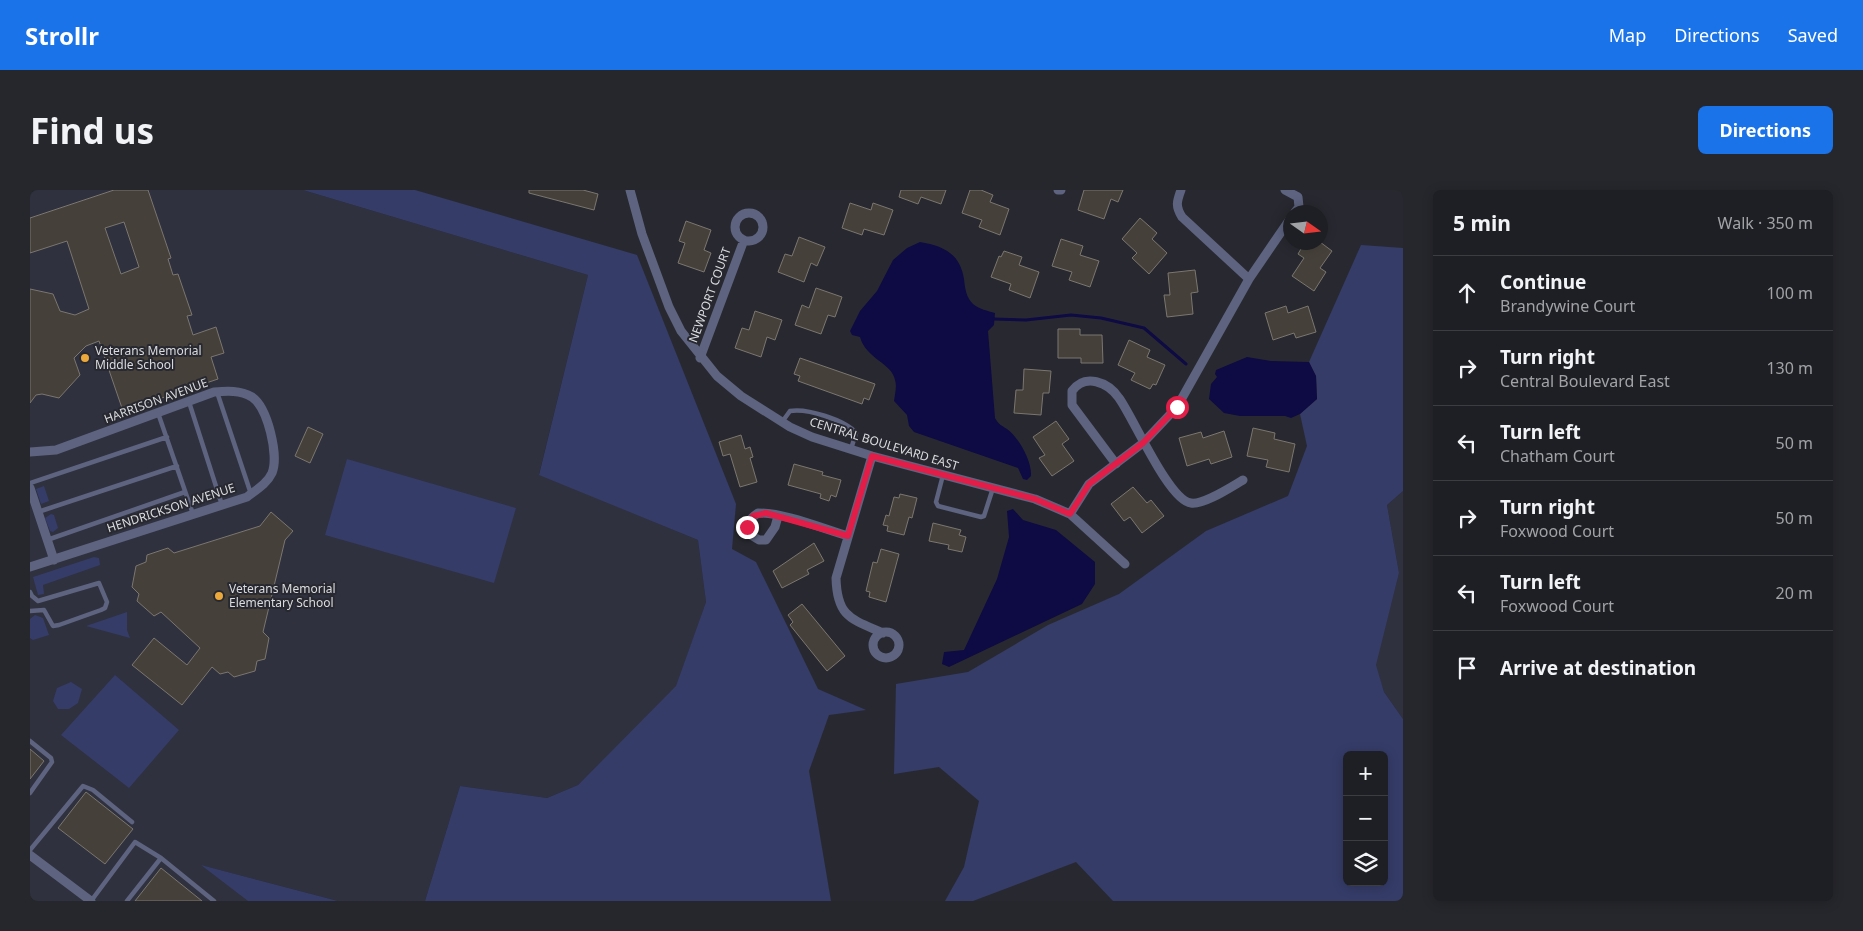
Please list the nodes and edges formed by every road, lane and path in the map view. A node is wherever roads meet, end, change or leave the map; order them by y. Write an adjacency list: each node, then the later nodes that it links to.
1 (630, 190): 8 (street, CENTRAL BOULEVARD EAST)
2 (1181, 190): 7 (street)
3 (1285, 190): 4 (street)
4 (1299, 205)
5 (1283, 229): 7 (street)
6 (744, 240): 8 (street, NEWPORT COURT)
7 (1249, 279): 15 (street)
8 (700, 358): 12 (street, CENTRAL BOULEVARD EAST)
9 (217, 392): 10 (street, HARRISON AVENUE); 13 (street, HARRISON AVENUE); 27 (lane)
10 (189, 402): 11 (street, HARRISON AVENUE); 28 (lane)
11 (158, 412): 14 (lane); 17 (street, HARRISON AVENUE)
12 (782, 422): 16 (street, CENTRAL BOULEVARD EAST); 16 (lane)
13 (270, 433): 27 (street, HENDRICKSON AVENUE)
14 (167, 437): 20 (lane); 23 (lane)
15 (1143, 443): 19 (street); 19 (street); 22 (street)
16 (851, 450): 18 (street, CENTRAL BOULEVARD EAST)
17 (30, 452)
18 (872, 456): 21 (street, CENTRAL BOULEVARD EAST); 33 (street)
19 (1116, 464): 31 (street)
20 (176, 466): 26 (lane); 29 (lane)
21 (943, 475): 25 (street, CENTRAL BOULEVARD EAST); 25 (lane)
22 (1243, 480)
23 (30, 483)
24 (30, 488): 29 (street)
25 (994, 488): 31 (street, CENTRAL BOULEVARD EAST)
26 (185, 492): 30 (lane); 34 (lane)
27 (251, 494): 28 (street, HENDRICKSON AVENUE)
28 (222, 505): 30 (street, HENDRICKSON AVENUE)
29 (38, 512): 34 (street)
30 (193, 514): 35 (street, HENDRICKSON AVENUE)
31 (1070, 514): 36 (street, CENTRAL BOULEVARD EAST)
32 (778, 516): 33 (street)
33 (848, 536): 40 (street)
34 (46, 540): 35 (street)
35 (54, 560): 37 (street, HENDRICKSON AVENUE)
36 (1125, 564)
37 (30, 566)
38 (30, 592): 39 (lane)
39 (30, 610)
40 (883, 632)
41 (30, 741): 42 (lane)
42 (30, 792)
43 (132, 822): 44 (lane)
44 (30, 850)
45 (30, 855): 47 (street)
46 (161, 858): 47 (lane); 48 (lane); 49 (lane)
47 (91, 901)
48 (127, 901)
49 (214, 901)

